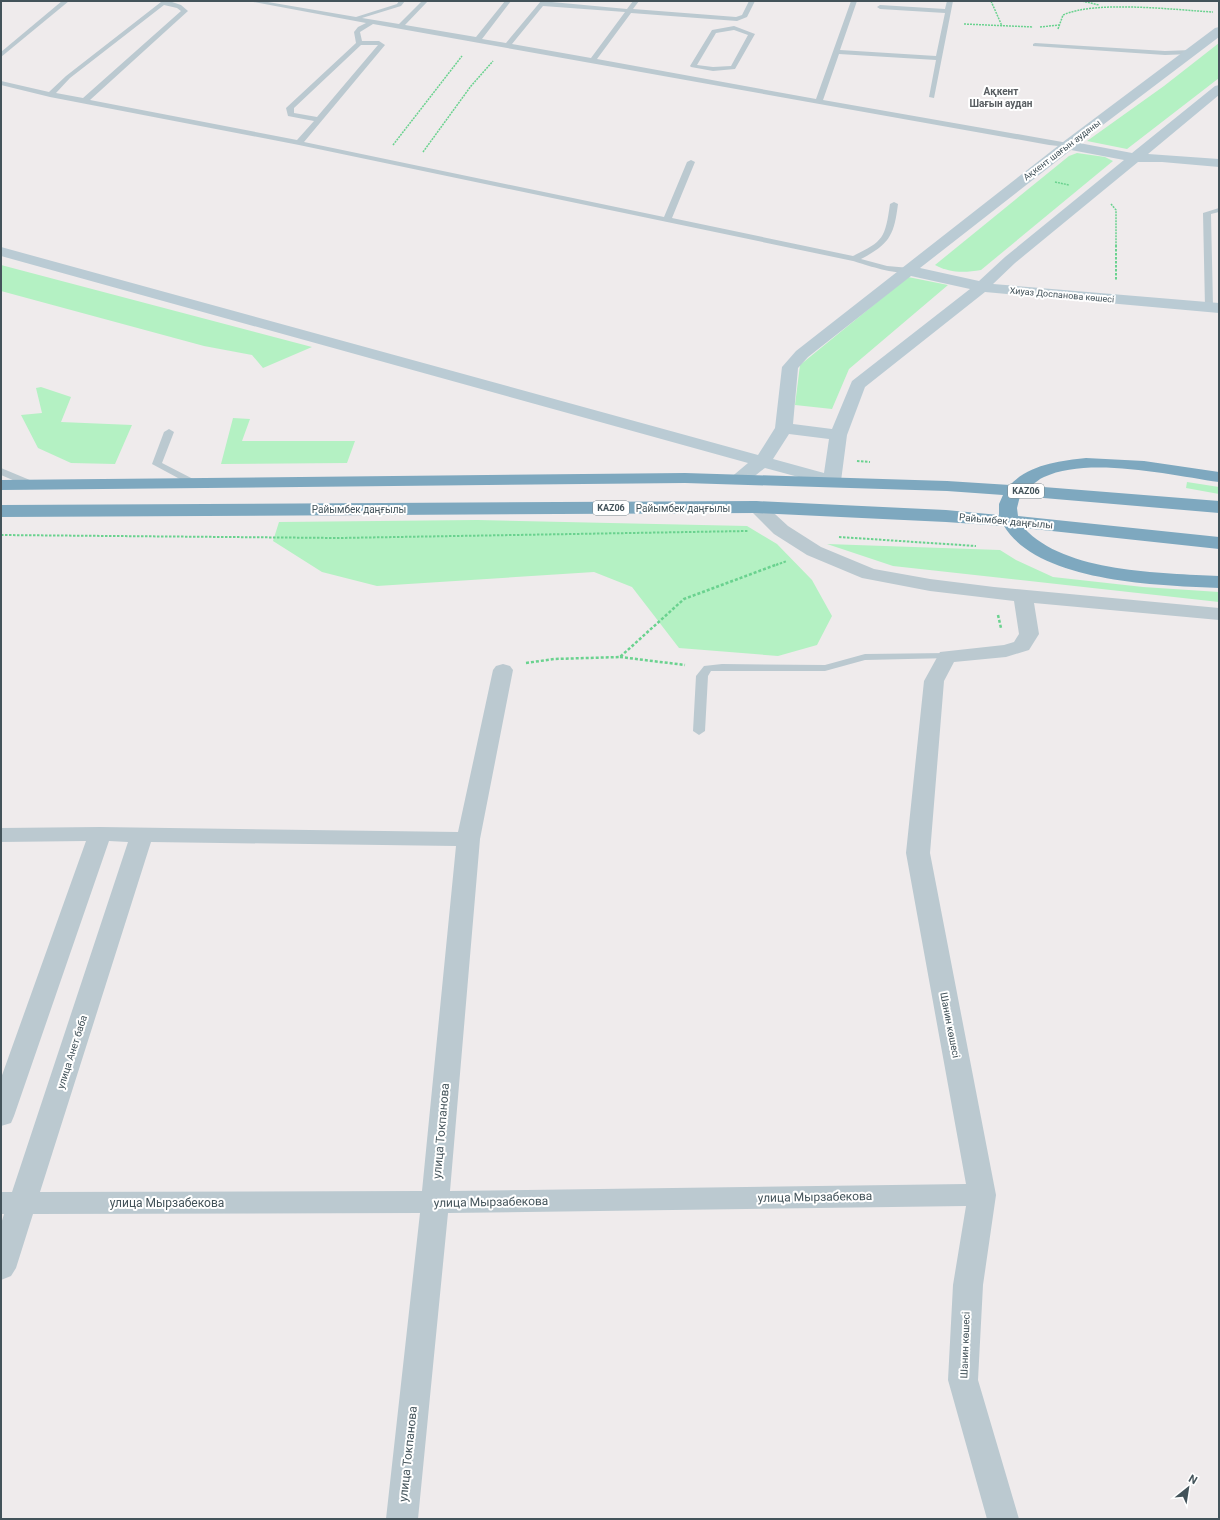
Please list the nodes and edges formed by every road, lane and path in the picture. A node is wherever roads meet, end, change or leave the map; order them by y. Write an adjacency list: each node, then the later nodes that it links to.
1 (66, 1): 36 (lane)
2 (251, 1): 19 (lane)
3 (402, 1): 19 (lane)
4 (425, 1): 24 (lane)
5 (508, 1): 28 (lane)
6 (636, 1): 16 (lane)
7 (752, 1): 20 (lane)
8 (854, 1): 34 (lane)
9 (950, 1): 17 (lane)
10 (991, 1): 25 (path)
11 (1082, 1): 14 (path)
12 (165, 2): 41 (lane); 44 (lane)
13 (542, 2): 16 (lane); 30 (lane)
14 (1102, 5): 18 (path); 23 (path)
15 (880, 7): 17 (lane)
16 (630, 11): 20 (lane); 38 (lane)
17 (948, 12): 22 (lane)
18 (1219, 13)
19 (356, 18): 21 (lane)
20 (736, 19): 26 (lane)
21 (374, 21): 24 (lane); 29 (lane)
22 (946, 23): 25 (path); 37 (lane)
23 (1058, 25): 25 (path); 32 (path)
24 (401, 26): 28 (lane)
25 (1002, 26)
26 (734, 28): 26 (lane)
27 (1219, 31): 35 (street, Ақкент шағын ауданы)
28 (477, 40): 30 (lane)
29 (359, 43): 45 (lane); 45 (lane)
30 (508, 45): 38 (lane); 48 (path)
31 (1035, 45): 32 (lane)
32 (1057, 47): 35 (lane)
33 (465, 52): 50 (path)
34 (836, 52): 37 (lane); 43 (lane)
35 (1192, 52): 47 (street, Ақкент шағын ауданы)
36 (1, 55)
37 (940, 58): 42 (lane)
38 (593, 60): 43 (lane)
39 (1, 83): 41 (lane)
40 (1219, 89): 49 (street)
41 (50, 94): 44 (lane)
42 (932, 97)
43 (819, 100): 47 (lane)
44 (84, 101): 46 (lane)
45 (319, 120): 46 (lane)
46 (299, 143): 50 (lane)
47 (1068, 145): 49 (street); 53 (street, Ақкент шағын ауданы)
48 (422, 152)
49 (1135, 158): 52 (street); 54 (street)
50 (380, 160): 58 (lane)
51 (691, 162): 58 (lane)
52 (1219, 163)
53 (1027, 176): 54 (path); 61 (street, Ақкент шағын ауданы)
54 (1096, 190): 62 (street)
55 (894, 204): 60 (lane)
56 (1110, 204): 63 (path)
57 (1219, 210): 64 (lane)
58 (667, 220): 60 (lane)
59 (1, 251): 68 (street)
60 (854, 259): 61 (lane)
61 (907, 270): 62 (street, Хиуаз Доспанова көшесі); 65 (street, Ақкент шағын ауданы)
62 (982, 287): 63 (street, Хиуаз Доспанова көшесі); 67 (street)
63 (1115, 299): 64 (street, Хиуаз Доспанова көшесі)
64 (1214, 308)
65 (784, 428): 67 (street); 68 (street)
66 (169, 432): 73 (lane)
67 (838, 436): 72 (street)
68 (763, 461): 71 (street); 72 (street)
69 (1, 471): 75 (lane)
70 (1219, 477): 85 (highway)
71 (738, 479): 72 (highway, KАZ06); 73 (highway, KАZ06)
72 (832, 481): 77 (highway, KАZ06)
73 (194, 483): 75 (highway, KАZ06)
74 (1, 485): 75 (highway, KАZ06)
75 (33, 485)
76 (756, 507): 78 (highway, Райымбек даңғылы / KАZ06); 79 (street); 82 (highway, Райымбек даңғылы / KАZ06)
77 (1219, 507)
78 (1, 511)
79 (780, 530): 80 (path); 84 (street)
80 (1, 536)
81 (833, 536): 83 (path)
82 (1219, 543)
83 (976, 546)
84 (814, 551): 86 (street); 91 (path)
85 (1219, 582)
86 (994, 593): 87 (street); 89 (path)
87 (1023, 596): 88 (street); 89 (street)
88 (1219, 614)
89 (1006, 651): 90 (street)
90 (947, 656): 92 (lane); 100 (street, Шанин көшесі)
91 (620, 657): 92 (path); 93 (path)
92 (708, 668): 94 (lane)
93 (503, 670): 98 (street, улица Токпанова)
94 (699, 732)
95 (100, 834): 96 (street); 97 (street); 99 (street)
96 (1, 835)
97 (142, 835): 98 (street); 102 (street, улица Анет баба)
98 (468, 839): 101 (street, улица Токпанова)
99 (1, 1116)
100 (982, 1195): 101 (street, улица Мырзабекова); 105 (street, Шанин көшесі)
101 (435, 1202): 102 (street, улица Мырзабекова); 104 (street, улица Токпанова)
102 (12, 1204): 103 (street, улица Анет баба)
103 (1, 1268)
104 (402, 1519)
105 (1003, 1519)

